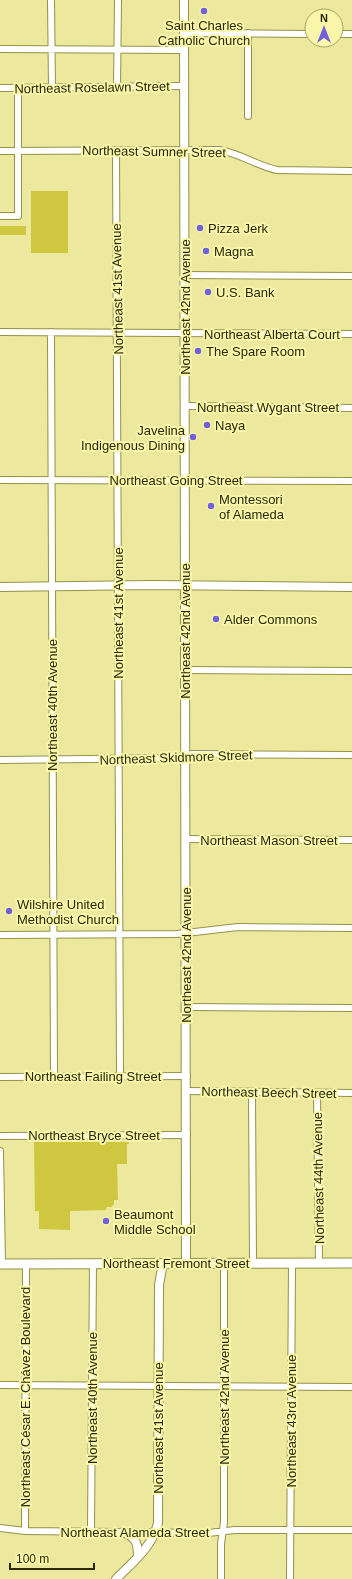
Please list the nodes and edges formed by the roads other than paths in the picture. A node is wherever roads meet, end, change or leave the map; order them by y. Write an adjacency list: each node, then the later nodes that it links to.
1 (51, 0): 8 (street)
2 (118, 0): 9 (street)
3 (184, 0): 4 (street, Northeast 42nd Avenue)
4 (184, 33): 5 (street); 10 (street, Northeast 42nd Avenue)
5 (248, 33): 6 (street); 16 (street)
6 (304, 34)
7 (0, 49): 8 (street)
8 (52, 49): 9 (street); 12 (street)
9 (118, 50): 10 (street); 13 (street)
10 (184, 50): 11 (street, Northeast 42nd Avenue)
11 (184, 86): 13 (street, Northeast Roselawn Street); 18 (street, Northeast 42nd Avenue)
12 (52, 87): 13 (street, Northeast Roselawn Street); 15 (street, Northeast Roselawn Street)
13 (117, 87)
14 (0, 88): 15 (street, Northeast Roselawn Street)
15 (18, 88): 20 (street)
16 (248, 116)
17 (116, 150): 18 (street, Northeast Sumner Street); 20 (street, Northeast Sumner Street); 27 (street, Northeast 41st Avenue)
18 (184, 150): 21 (street, Northeast Sumner Street); 23 (street, Northeast 42nd Avenue)
19 (0, 151): 20 (street, Northeast Sumner Street)
20 (18, 151): 22 (street)
21 (352, 171)
22 (0, 216)
23 (184, 274): 24 (street); 28 (street, Northeast 42nd Avenue)
24 (352, 276)
25 (0, 332): 26 (street, Northeast Alberta Court)
26 (51, 332): 27 (street, Northeast Alberta Court); 33 (street, Northeast 40th Avenue)
27 (117, 333): 28 (street, Northeast Alberta Court); 34 (street, Northeast 41st Avenue)
28 (184, 333): 29 (street, Northeast Alberta Court); 30 (street, Northeast 42nd Avenue)
29 (352, 334)
30 (184, 406): 31 (street, Northeast Wygant Street); 35 (street, Northeast 42nd Avenue)
31 (352, 408)
32 (0, 480): 33 (street, Northeast Going Street)
33 (52, 480): 34 (street, Northeast Going Street); 37 (street, Northeast 40th Avenue)
34 (118, 480): 35 (street, Northeast Going Street); 38 (street, Northeast 41st Avenue)
35 (184, 481): 36 (street, Northeast Going Street); 39 (street, Northeast 42nd Avenue)
36 (352, 481)
37 (52, 586): 38 (street); 40 (street); 46 (street, Northeast 40th Avenue)
38 (118, 586): 39 (street); 47 (street, Northeast 41st Avenue)
39 (184, 586): 41 (street); 42 (street, Northeast 42nd Avenue)
40 (0, 587)
41 (352, 587)
42 (185, 670): 43 (street); 45 (street, Northeast 42nd Avenue)
43 (352, 671)
44 (352, 755): 45 (street, Northeast Skidmore Street)
45 (186, 756): 47 (street, Northeast Skidmore Street); 49 (street, Northeast 42nd Avenue)
46 (52, 759): 47 (street, Northeast Skidmore Street); 48 (street, Northeast Skidmore Street); 54 (street, Northeast 40th Avenue)
47 (119, 759): 55 (street, Northeast 41st Avenue)
48 (0, 760)
49 (186, 839): 50 (street, Northeast Mason Street); 52 (street, Northeast 42nd Avenue)
50 (352, 840)
51 (352, 928): 52 (street)
52 (186, 932): 55 (street); 56 (street, Northeast 42nd Avenue)
53 (0, 935): 54 (street)
54 (53, 935): 55 (street); 61 (street, Northeast 40th Avenue)
55 (120, 935): 58 (street, Northeast 41st Avenue)
56 (186, 1007): 57 (street); 59 (street, Northeast 42nd Avenue)
57 (352, 1008)
58 (120, 1076): 59 (street, Northeast Failing Street); 61 (street, Northeast Failing Street)
59 (187, 1076): 62 (street, Northeast 42nd Avenue)
60 (0, 1077): 61 (street, Northeast Failing Street)
61 (54, 1077)
62 (187, 1091): 63 (street, Northeast Beech Street); 66 (street, Northeast 42nd Avenue)
63 (252, 1093): 64 (street, Northeast Beech Street); 74 (street)
64 (317, 1093): 65 (street, Northeast Beech Street); 76 (street, Northeast 44th Avenue)
65 (352, 1093)
66 (187, 1135): 67 (street, Northeast Bryce Street); 72 (street, Northeast 42nd Avenue)
67 (0, 1136)
68 (0, 1151): 69 (street)
69 (1, 1200): 78 (street)
70 (93, 1263): 71 (main road, Northeast Fremont Street); 79 (main road, Northeast Fremont Street); 82 (street, Northeast 40th Avenue)
71 (163, 1263): 72 (main road, Northeast Fremont Street); 83 (street, Northeast 41st Avenue)
72 (186, 1263): 73 (main road, Northeast Fremont Street)
73 (224, 1263): 74 (main road, Northeast Fremont Street); 84 (street, Northeast 42nd Avenue)
74 (253, 1263): 75 (main road, Northeast Fremont Street)
75 (292, 1263): 76 (main road, Northeast Fremont Street); 85 (street, Northeast 43rd Avenue)
76 (319, 1263): 77 (main road, Northeast Fremont Street)
77 (352, 1263)
78 (1, 1264): 79 (main road, Northeast Fremont Street)
79 (26, 1264): 81 (street, Northeast César E. Chávez Boulevard)
80 (0, 1385): 81 (street)
81 (26, 1385): 82 (street); 90 (street, Northeast César E. Chávez Boulevard)
82 (92, 1386): 83 (street); 92 (street, Northeast 40th Avenue)
83 (159, 1386): 84 (street); 94 (street, Northeast 41st Avenue)
84 (225, 1387): 85 (street); 91 (street, Northeast 42nd Avenue)
85 (291, 1387): 86 (street); 88 (street, Northeast 43rd Avenue)
86 (352, 1387)
87 (0, 1528): 90 (street, Northeast Alameda Street)
88 (290, 1530): 89 (street); 91 (street); 98 (street, Northeast 43rd Avenue)
89 (352, 1530)
90 (25, 1531): 92 (street, Northeast Alameda Street)
91 (223, 1531): 94 (street, Northeast Alameda Street); 97 (street, Northeast Alameda Street)
92 (91, 1532): 93 (street, Northeast Alameda Street)
93 (123, 1532): 94 (street, Northeast Alameda Street); 95 (street)
94 (155, 1532): 95 (street, Northeast 41st Avenue)
95 (138, 1557): 96 (street, Northeast 41st Avenue)
96 (116, 1579)
97 (221, 1579)
98 (290, 1579)

